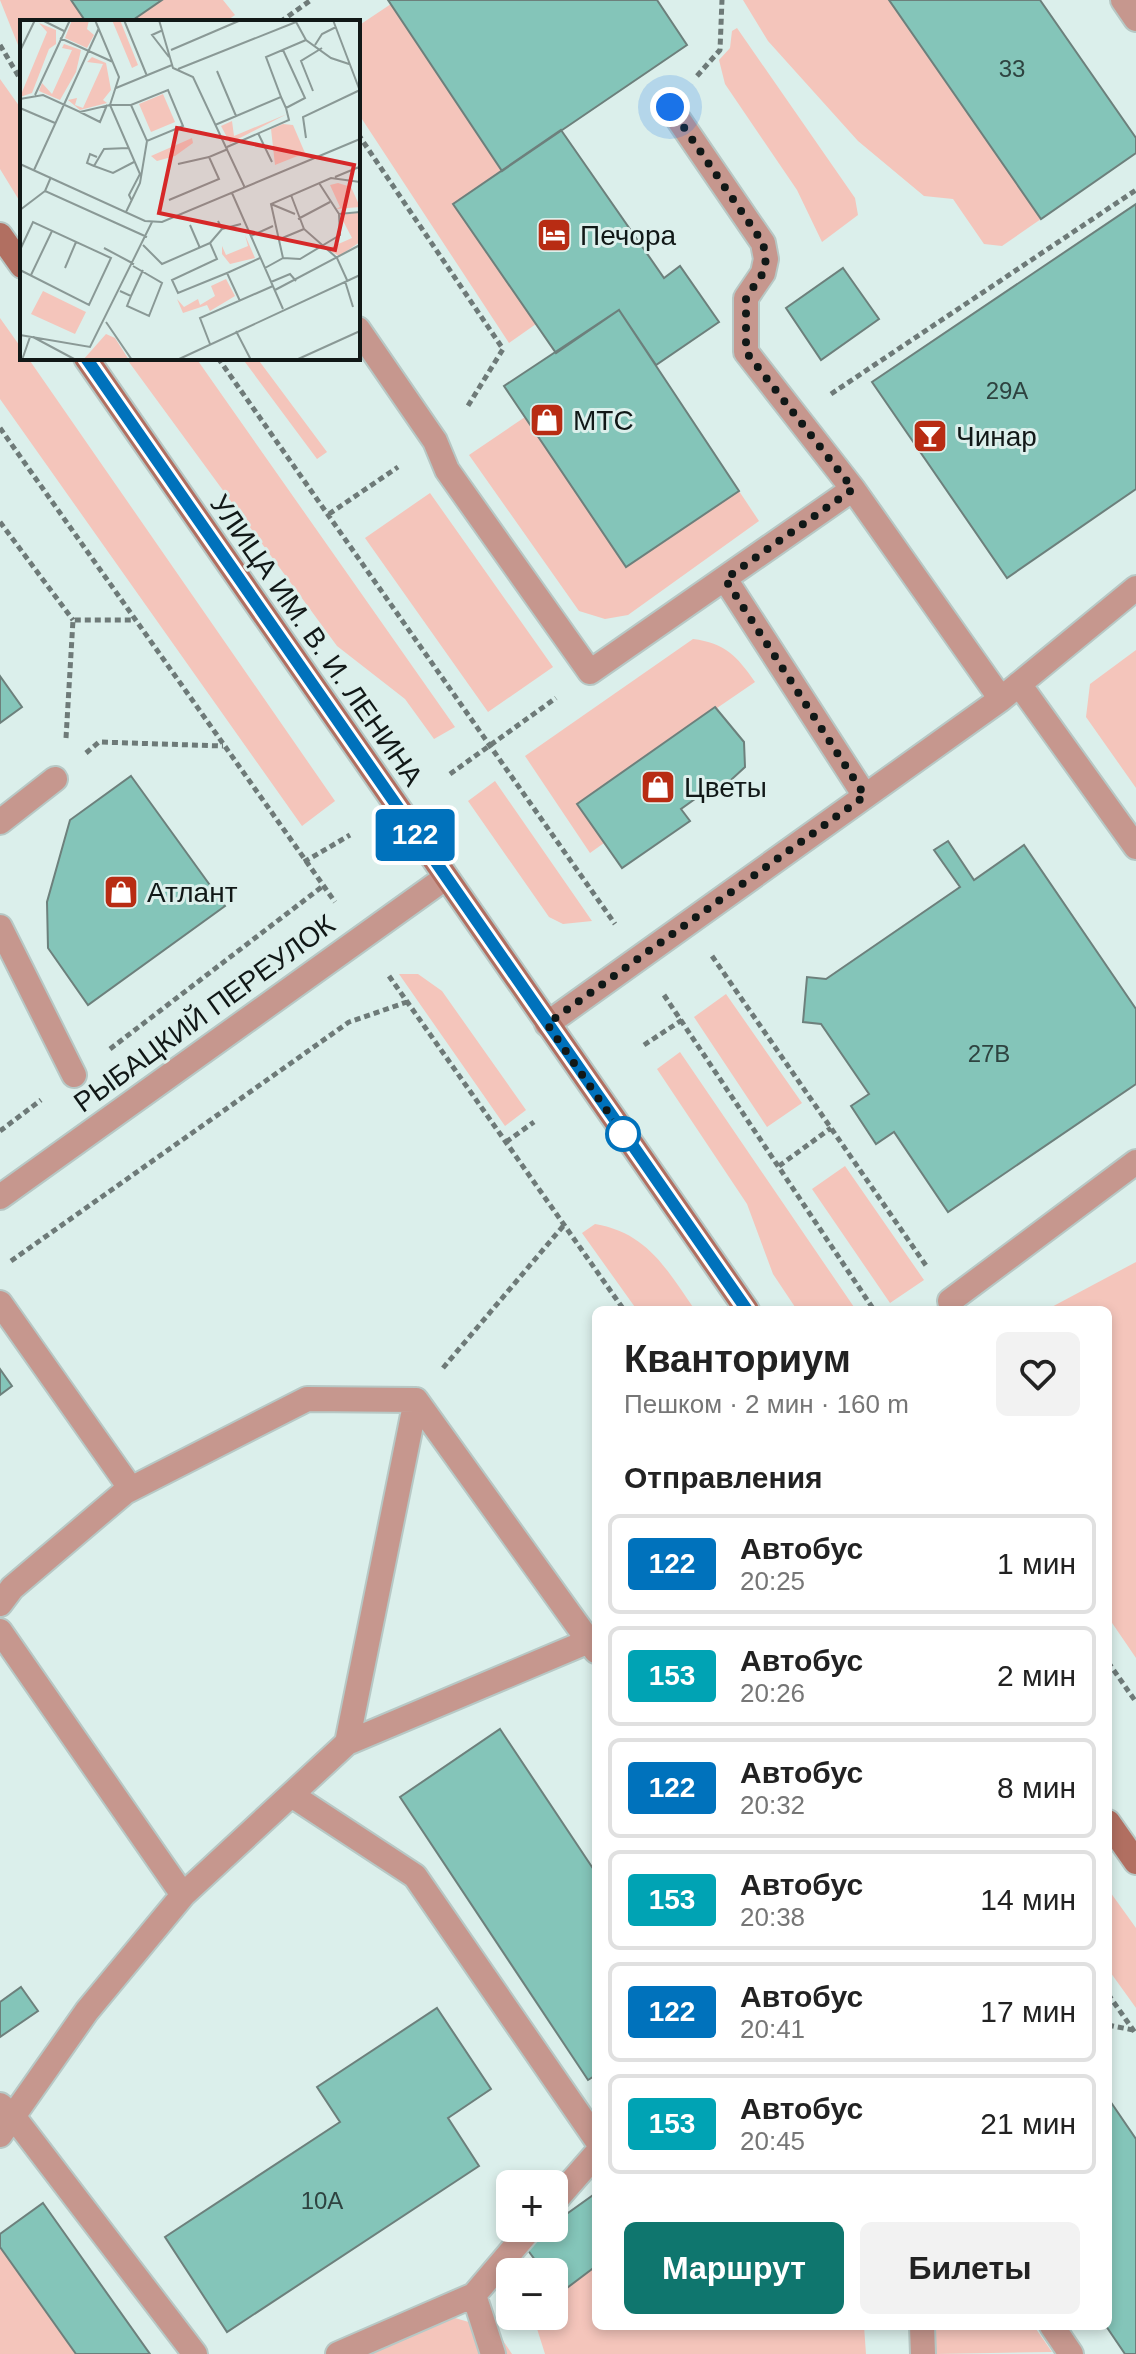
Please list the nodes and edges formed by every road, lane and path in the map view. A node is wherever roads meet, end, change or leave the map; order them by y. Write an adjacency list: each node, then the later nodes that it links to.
1 (311, 0): 5 (path)
2 (722, 0): 8 (path)
3 (1123, 0): 4 (street)
4 (1136, 19)
5 (284, 20)
6 (0, 45): 7 (path)
7 (20, 79)
8 (670, 107): 16 (street)
9 (360, 137): 18 (path)
10 (1136, 190): 16 (path)
11 (0, 235): 12 (main road)
12 (20, 263)
13 (360, 332): 18 (street)
14 (87, 360): 37 (main road, УЛИЦА ИМ. В. И. ЛЕНИНА)
15 (219, 360): 20 (path)
16 (797, 417): 19 (street)
17 (0, 428): 25 (path)
18 (435, 441): 20 (path); 26 (street)
19 (853, 489): 22 (street); 27 (street)
20 (329, 514): 29 (path)
21 (0, 522): 24 (path)
22 (725, 579): 26 (street); 32 (street)
23 (1136, 588): 27 (street)
24 (73, 620): 25 (path); 31 (path)
25 (134, 621): 28 (path)
26 (590, 672): 29 (path)
27 (1010, 691): 32 (street); 35 (street)
28 (223, 746): 31 (path); 36 (path)
29 (493, 746): 30 (path); 42 (path)
30 (450, 774)
31 (59, 775): 33 (street)
32 (865, 796): 40 (street)
33 (0, 822)
34 (350, 835): 36 (path)
35 (1136, 847)
36 (304, 862): 38 (path)
37 (445, 878): 46 (main road, УЛИЦА ИМ. В. И. ЛЕНИНА); 55 (street, РЫБАЦКИЙ ПЕРЕУЛОК)
38 (323, 886): 39 (path); 48 (path)
39 (335, 902)
40 (689, 922): 42 (street); 50 (path)
41 (0, 927): 48 (street)
42 (638, 959): 45 (path); 46 (street)
43 (389, 976): 44 (path)
44 (407, 1002): 52 (path); 57 (path)
45 (682, 1020): 47 (path); 54 (path)
46 (547, 1024): 61 (main road, УЛИЦА ИМ. В. И. ЛЕНИНА)
47 (644, 1045)
48 (74, 1075): 51 (path)
49 (534, 1122): 52 (path)
50 (831, 1128): 54 (path); 58 (path)
51 (0, 1131)
52 (506, 1142): 56 (path)
53 (1136, 1162): 58 (street)
54 (779, 1166): 62 (path)
55 (0, 1197)
56 (564, 1225): 60 (path); 63 (path)
57 (0, 1269)
58 (950, 1301)
59 (0, 1303): 64 (street)
60 (621, 1306)
61 (744, 1306)
62 (871, 1306)
63 (416, 1400): 64 (street); 67 (street); 70 (street)
64 (131, 1489): 65 (street)
65 (0, 1604)
66 (0, 1631): 74 (street)
67 (592, 1646): 70 (street)
68 (1112, 1668): 69 (path)
69 (1136, 1702)
70 (347, 1743): 71 (street)
71 (293, 1796): 74 (street); 79 (street)
72 (1112, 1828): 73 (main road)
73 (1136, 1862)
74 (183, 1895): 78 (street)
75 (1112, 2000): 77 (path)
76 (1112, 2026): 77 (path)
77 (1135, 2032)
78 (4, 2119): 86 (street)
79 (592, 2133)
80 (592, 2159): 81 (street)
81 (568, 2186)
82 (519, 2242): 83 (street)
83 (474, 2295): 87 (street); 88 (street)
84 (922, 2330): 89 (street)
85 (1055, 2330): 90 (street)
86 (195, 2354)
87 (338, 2354)
88 (493, 2354)
89 (923, 2354)
90 (1071, 2354)

